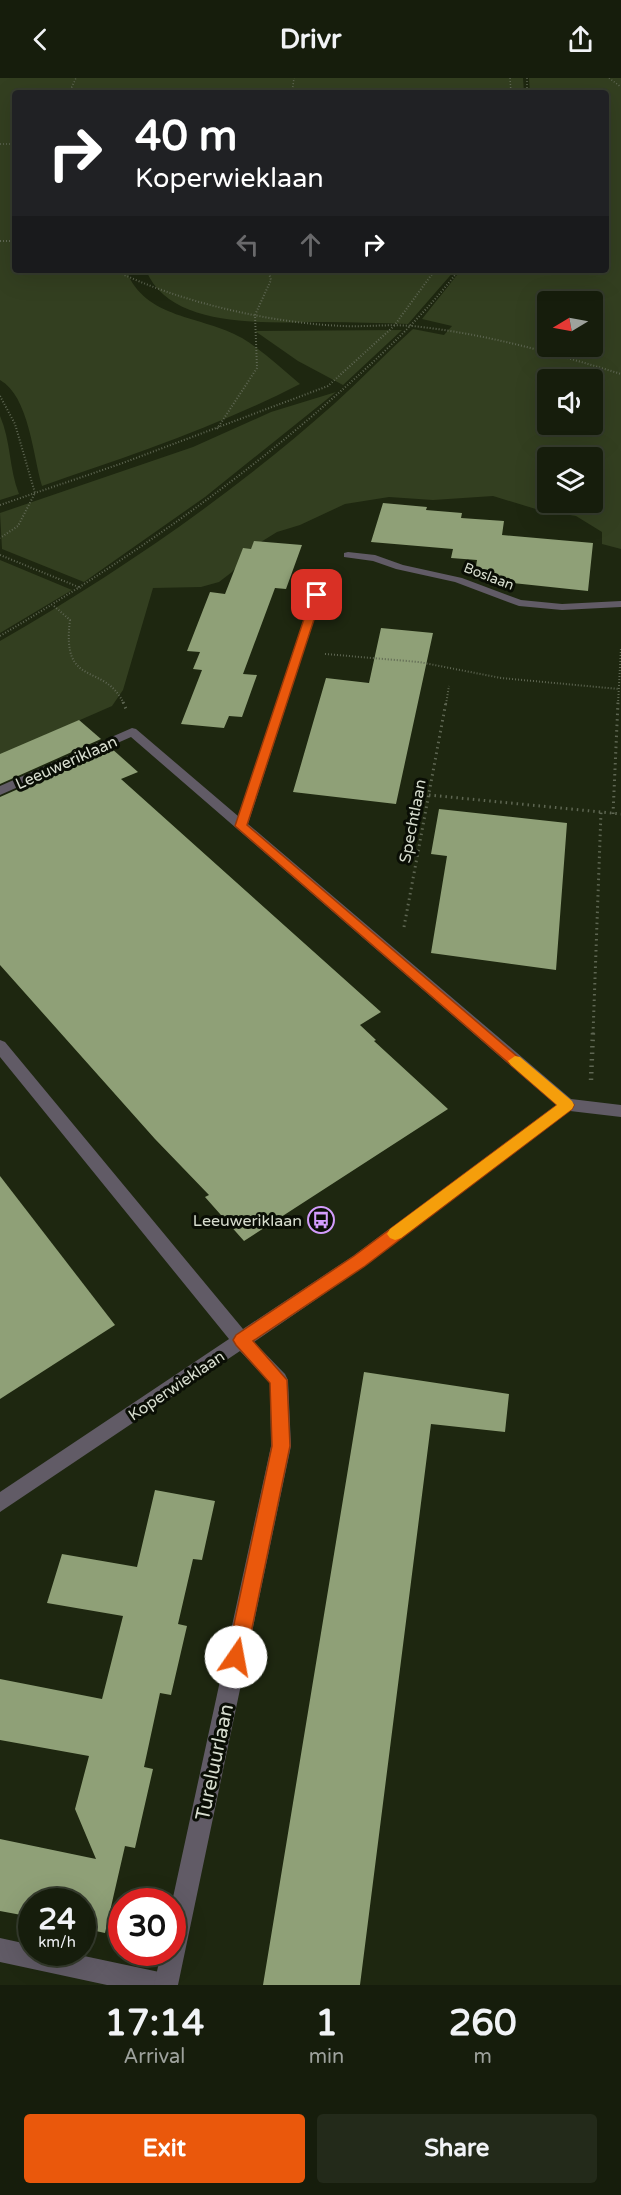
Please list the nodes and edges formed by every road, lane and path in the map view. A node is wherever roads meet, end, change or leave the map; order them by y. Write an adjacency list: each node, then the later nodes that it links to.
1 (609, 78): 2 (path)
2 (621, 87)
3 (120, 273): 7 (path)
4 (269, 273): 7 (path)
5 (433, 273): 8 (path)
6 (457, 273): 9 (path)
7 (255, 315): 8 (path); 12 (path)
8 (394, 326): 9 (path); 12 (path)
9 (411, 326): 10 (path); 18 (path)
10 (621, 374)
11 (0, 396): 13 (path)
12 (216, 429): 13 (path)
13 (35, 493): 14 (path); 15 (path)
14 (0, 505)
15 (0, 538)
16 (0, 555): 18 (path)
17 (348, 555): 20 (street, Boslaan)
18 (81, 588): 21 (path)
19 (317, 595): 24 (street)
20 (621, 604)
21 (54, 606): 22 (path); 27 (path)
22 (0, 636)
23 (621, 648): 26 (path)
24 (298, 651): 26 (path); 33 (street)
25 (449, 686): 29 (path, Spechtlaan)
26 (619, 689): 31 (path)
27 (132, 732): 28 (street, Leeuweriklaan); 33 (street, Leeuweriklaan)
28 (0, 791)
29 (429, 795): 30 (path); 34 (path, Spechtlaan)
30 (601, 812): 31 (path); 37 (path)
31 (613, 814): 32 (path)
32 (621, 814)
33 (241, 826): 34 (street, Leeuweriklaan)
34 (397, 960): 36 (street, Leeuweriklaan)
35 (0, 1046): 39 (street)
36 (567, 1105): 37 (street); 39 (street, Koperwieklaan)
37 (590, 1108): 38 (street)
38 (621, 1111)
39 (242, 1340): 40 (street, Koperwieklaan); 42 (street, Tureluurlaan)
40 (0, 1503)
41 (0, 1950): 42 (street, Tureluurlaan)
42 (165, 1985)

